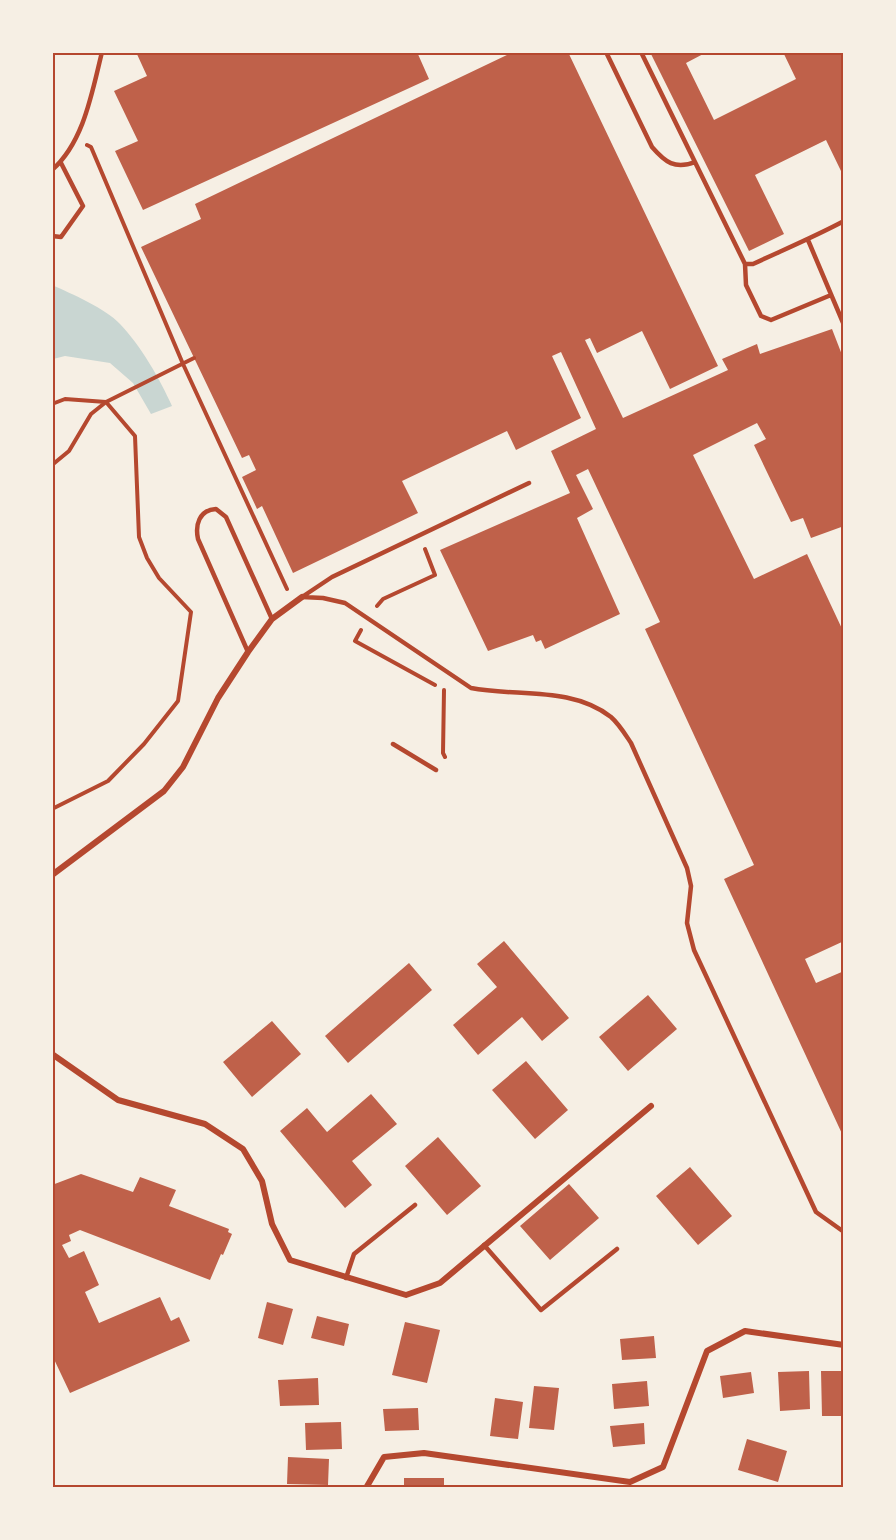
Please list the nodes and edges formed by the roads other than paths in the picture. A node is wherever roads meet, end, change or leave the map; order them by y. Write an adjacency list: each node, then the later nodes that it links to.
1 (102, 52): 5 (lane)
2 (606, 52): 4 (lane)
3 (641, 52): 4 (lane)
4 (695, 162): 10 (lane)
5 (61, 163): 6 (lane); 8 (lane)
6 (52, 170)
7 (843, 221): 9 (lane)
8 (52, 236)
9 (808, 240): 10 (lane); 11 (lane)
10 (745, 264): 11 (lane)
11 (831, 295): 12 (lane)
12 (843, 325)
13 (529, 483): 14 (lane)
14 (302, 597): 15 (street); 23 (lane)
15 (272, 619): 16 (street); 16 (lane)
16 (248, 652): 19 (street)
17 (393, 744): 18 (lane)
18 (436, 770)
19 (52, 875)
20 (52, 1054): 26 (street)
21 (651, 1106): 24 (street)
22 (414, 1205): 26 (lane)
23 (843, 1232)
24 (484, 1245): 25 (lane); 26 (street)
25 (617, 1249)
26 (346, 1278)
27 (843, 1345): 28 (street)
28 (366, 1488)

